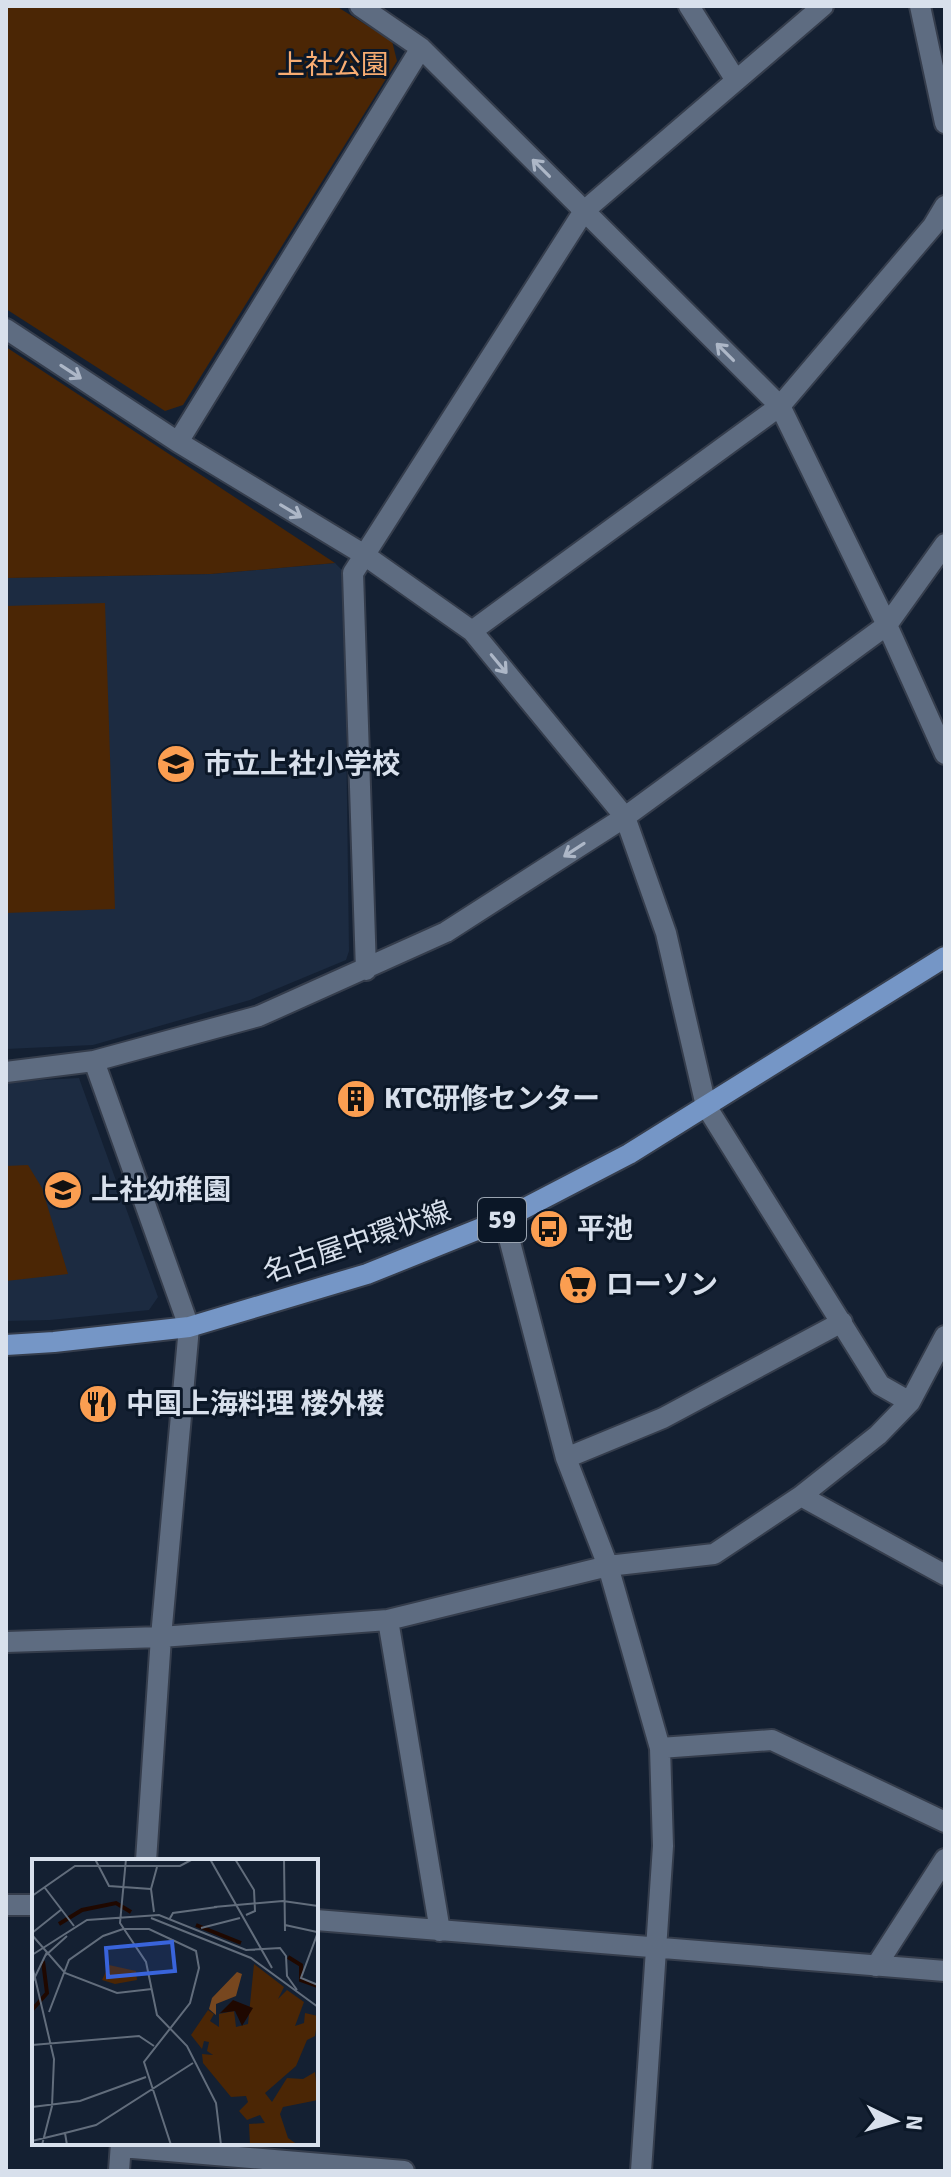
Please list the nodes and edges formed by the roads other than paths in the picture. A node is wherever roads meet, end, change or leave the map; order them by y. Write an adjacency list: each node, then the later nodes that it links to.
1 (360, 6): 5 (street)
2 (689, 6): 6 (street)
3 (823, 6): 6 (street)
4 (920, 6): 7 (street)
5 (421, 48): 9 (street, one-way to 5); 13 (street)
6 (735, 79): 9 (street)
7 (945, 123)
8 (945, 206): 10 (street)
9 (584, 211): 12 (street, one-way to 9); 15 (street)
10 (939, 231): 12 (street)
11 (6, 329): 13 (street, one-way to 13)
12 (780, 406): 16 (street); 17 (street)
13 (178, 442): 15 (street, one-way to 15)
14 (945, 544): 16 (street)
15 (363, 554): 17 (street); 21 (street)
16 (887, 625): 18 (street); 19 (street)
17 (472, 631): 19 (street, one-way to 19)
18 (945, 754)
19 (625, 817): 21 (street, one-way to 21); 24 (street)
20 (945, 957): 24 (main road, 名古屋中環状線 / 59)
21 (366, 970): 22 (street)
22 (94, 1061): 23 (street); 27 (street)
23 (6, 1072)
24 (706, 1106): 25 (main road, 名古屋中環状線 / 59); 26 (street)
25 (504, 1219): 27 (main road, 名古屋中環状線 / 59); 31 (street)
26 (842, 1322): 30 (street); 31 (street)
27 (189, 1327): 29 (main road, 名古屋中環状線 / 59); 36 (street)
28 (945, 1336): 30 (street)
29 (6, 1345)
30 (910, 1402): 32 (street)
31 (566, 1458): 33 (street)
32 (801, 1496): 33 (street); 34 (street)
33 (608, 1566): 35 (street); 38 (street)
34 (945, 1575)
35 (388, 1620): 36 (street); 45 (street)
36 (161, 1637): 37 (street); 40 (street)
37 (6, 1642)
38 (660, 1748): 39 (street); 46 (street)
39 (945, 1822)
40 (146, 1859)
41 (945, 1859): 47 (street)
42 (6, 1905): 43 (street)
43 (32, 1905)
44 (318, 1920): 45 (street)
45 (440, 1931): 46 (street)
46 (657, 1948): 47 (street); 52 (street)
47 (876, 1966): 48 (street)
48 (945, 1971)
49 (121, 2145): 50 (street); 51 (street)
50 (119, 2171)
51 (402, 2171)
52 (641, 2171)

